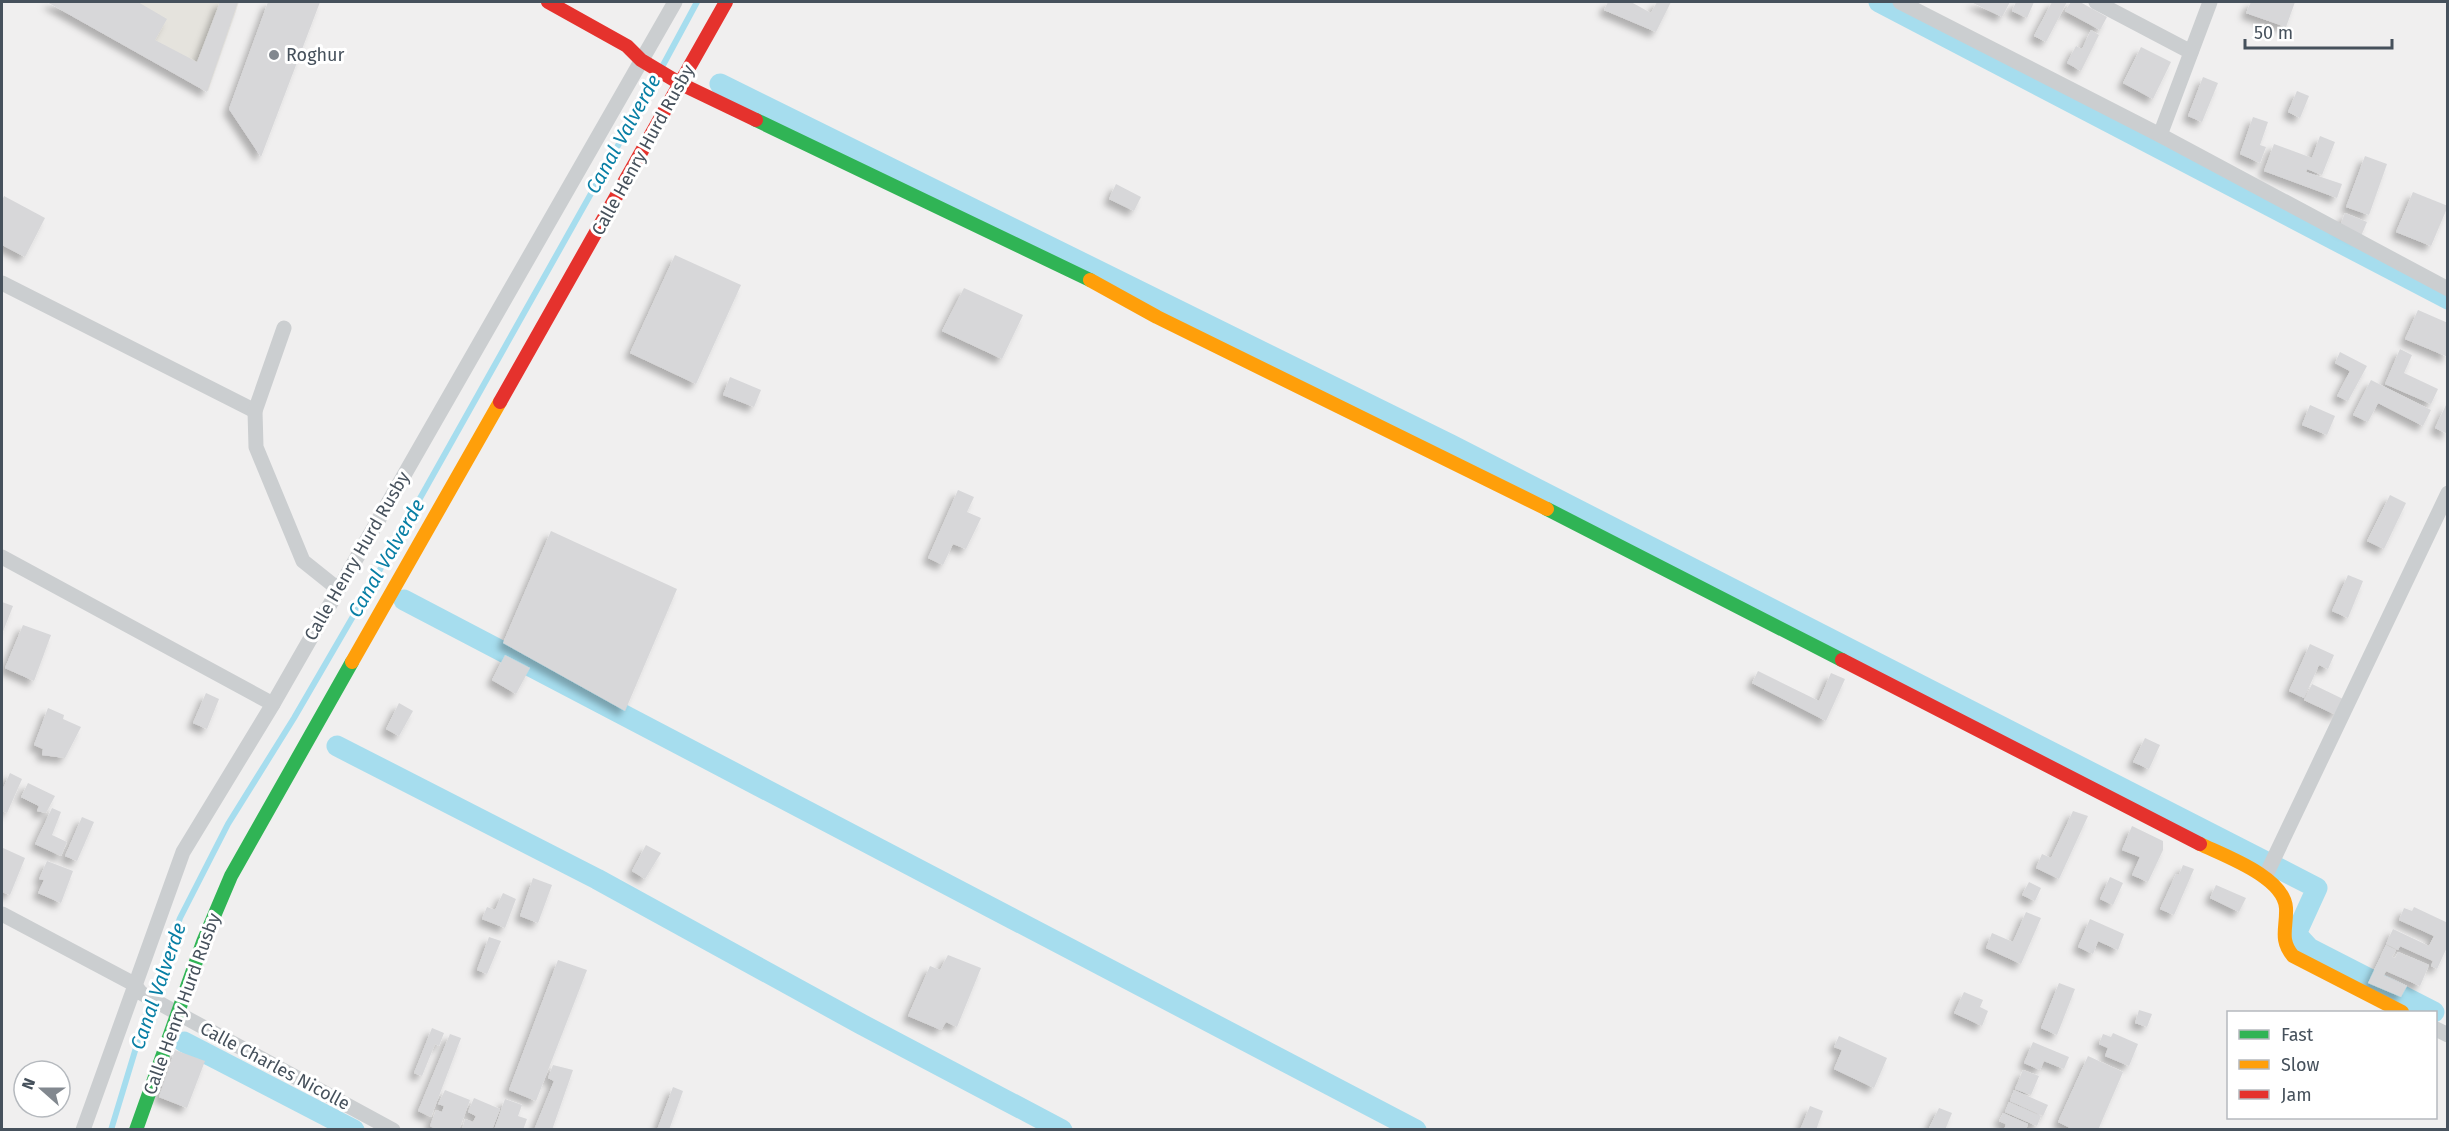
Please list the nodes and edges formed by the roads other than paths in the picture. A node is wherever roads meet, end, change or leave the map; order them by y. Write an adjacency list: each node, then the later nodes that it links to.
1 (548, 2): 8 (street)
2 (675, 2): 8 (street, Calle Henry Hurd Rusby)
3 (726, 2): 9 (street, Calle Henry Hurd Rusby)
4 (1899, 2): 10 (street)
5 (2097, 2): 7 (street)
6 (2210, 2): 7 (street)
7 (2191, 52): 10 (street)
8 (646, 63): 9 (street); 17 (street, Calle Henry Hurd Rusby)
9 (675, 81): 19 (street); 23 (street, Calle Henry Hurd Rusby)
10 (2160, 135): 12 (street)
11 (2, 284): 14 (street)
12 (2448, 288)
13 (284, 328): 14 (street)
14 (255, 411): 17 (street)
15 (2448, 493): 19 (street)
16 (2, 557): 18 (street)
17 (338, 589): 18 (street, Calle Henry Hurd Rusby)
18 (273, 704): 21 (street, Calle Henry Hurd Rusby)
19 (2265, 877): 22 (street)
20 (2, 914): 21 (street, Calle Charles Nicolle)
21 (138, 988): 23 (street, Calle Charles Nicolle); 24 (street, Calle Henry Hurd Rusby)
22 (2400, 1011)
23 (179, 1014): 25 (street, Calle Henry Hurd Rusby); 26 (street, Calle Charles Nicolle)
24 (83, 1130)
25 (136, 1130)
26 (393, 1130)

